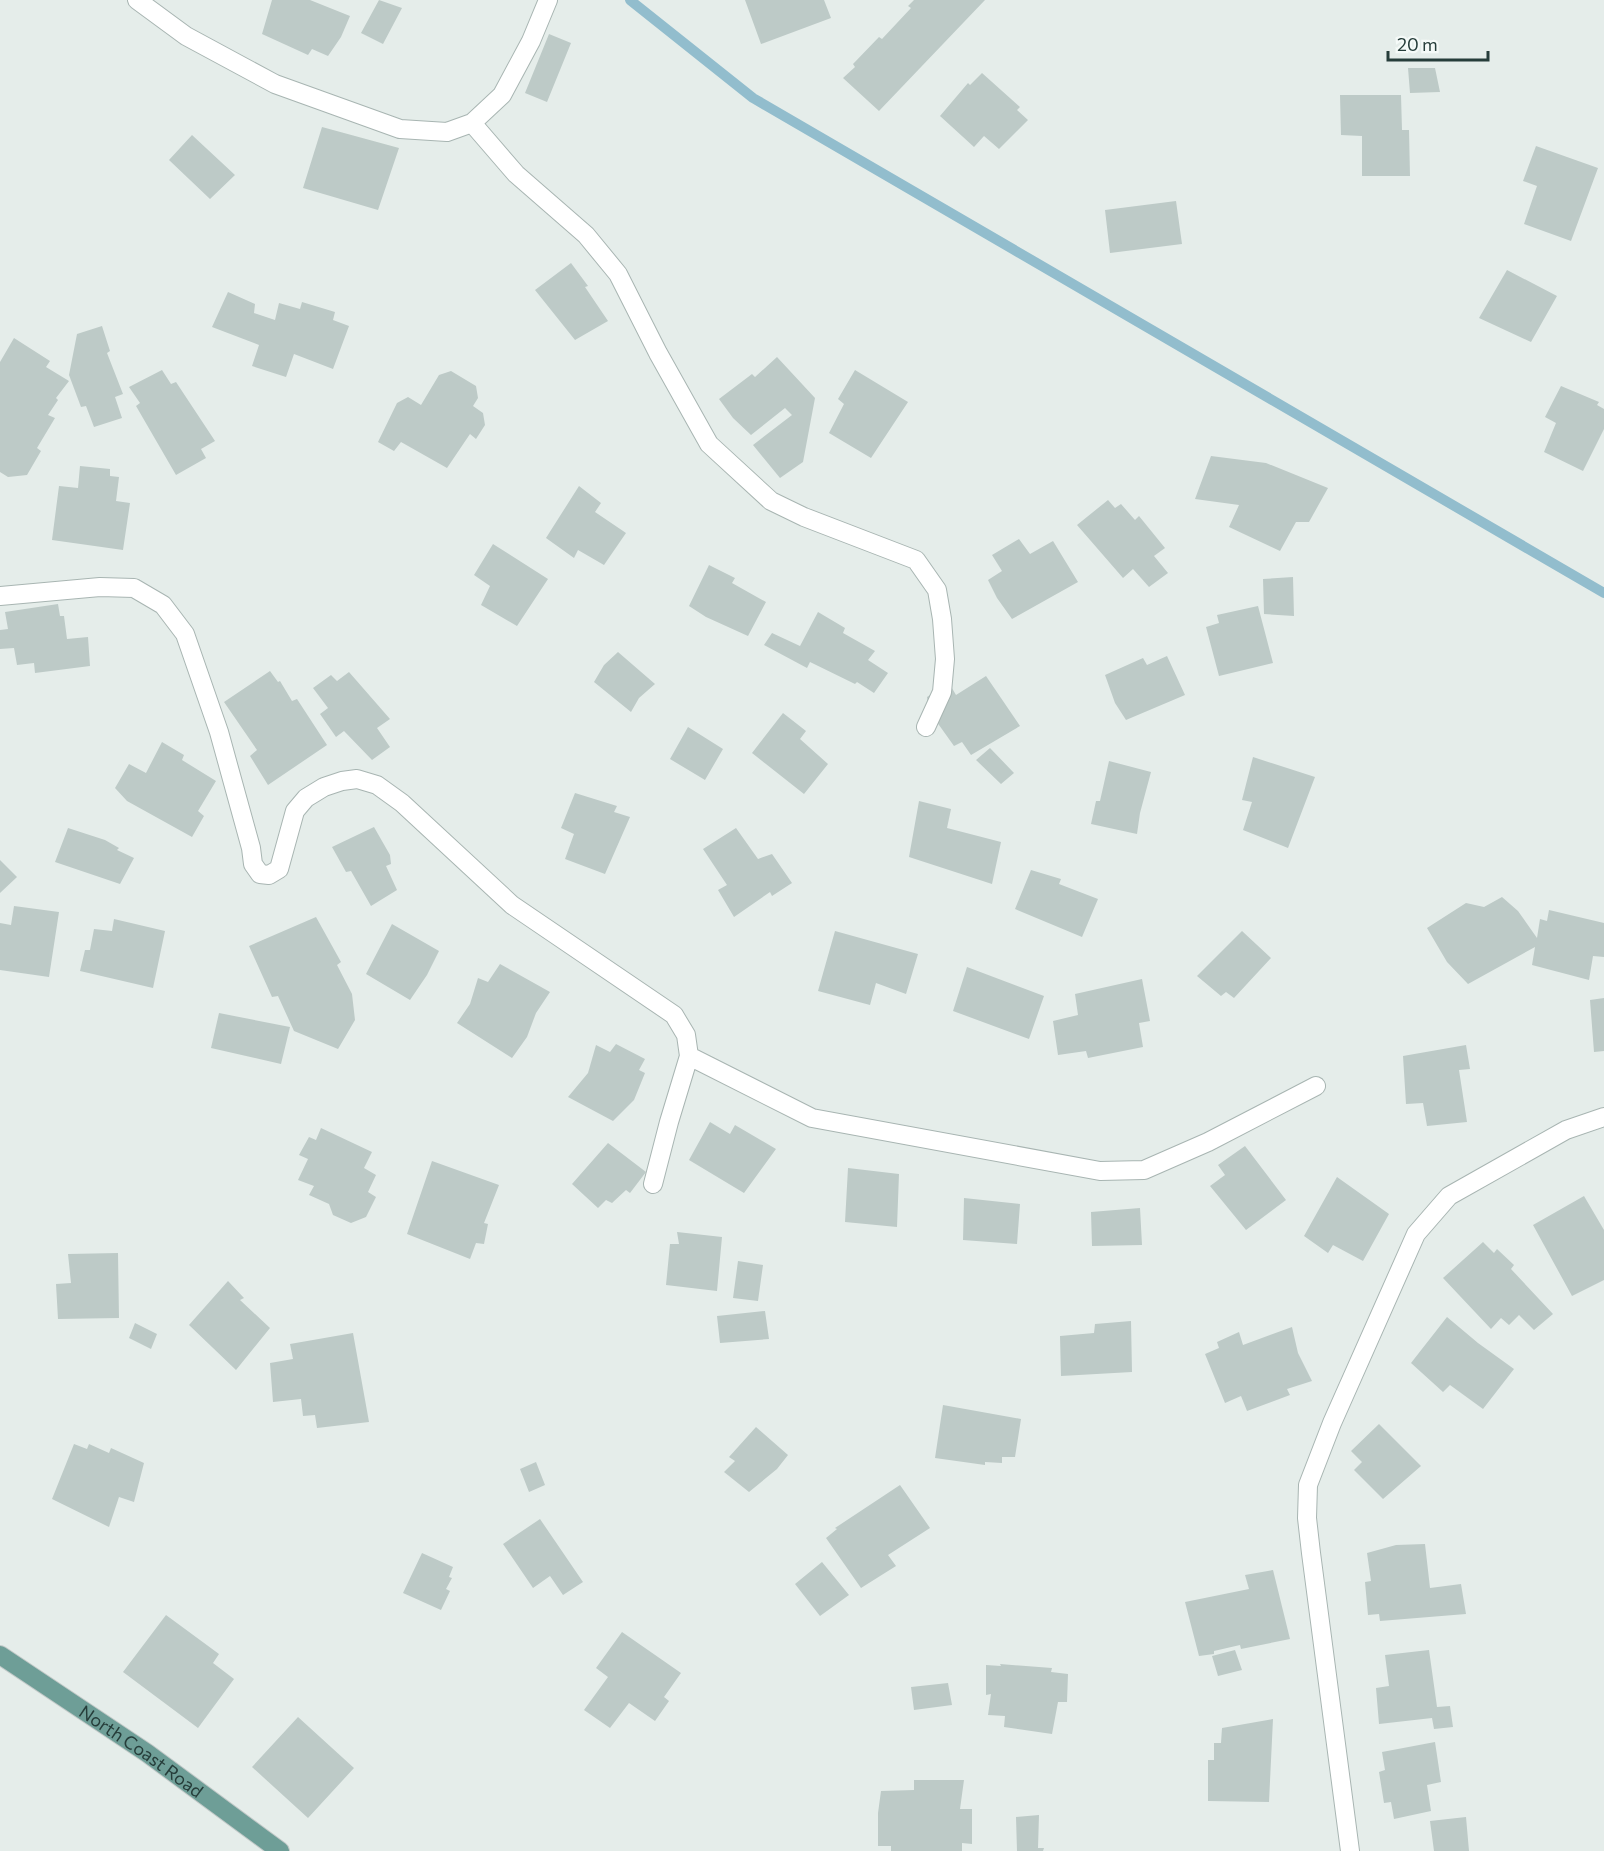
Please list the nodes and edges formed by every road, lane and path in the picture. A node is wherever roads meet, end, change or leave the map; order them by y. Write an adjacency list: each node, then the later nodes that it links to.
1 (136, 0): 3 (street)
2 (548, 0): 3 (street)
3 (472, 123): 5 (street)
4 (0, 596): 6 (street)
5 (926, 727)
6 (689, 1056): 7 (street); 9 (street)
7 (1316, 1086)
8 (1604, 1117): 12 (street)
9 (653, 1184)
10 (0, 1655): 11 (main road, North Coast Road)
11 (280, 1851)
12 (1350, 1851)

